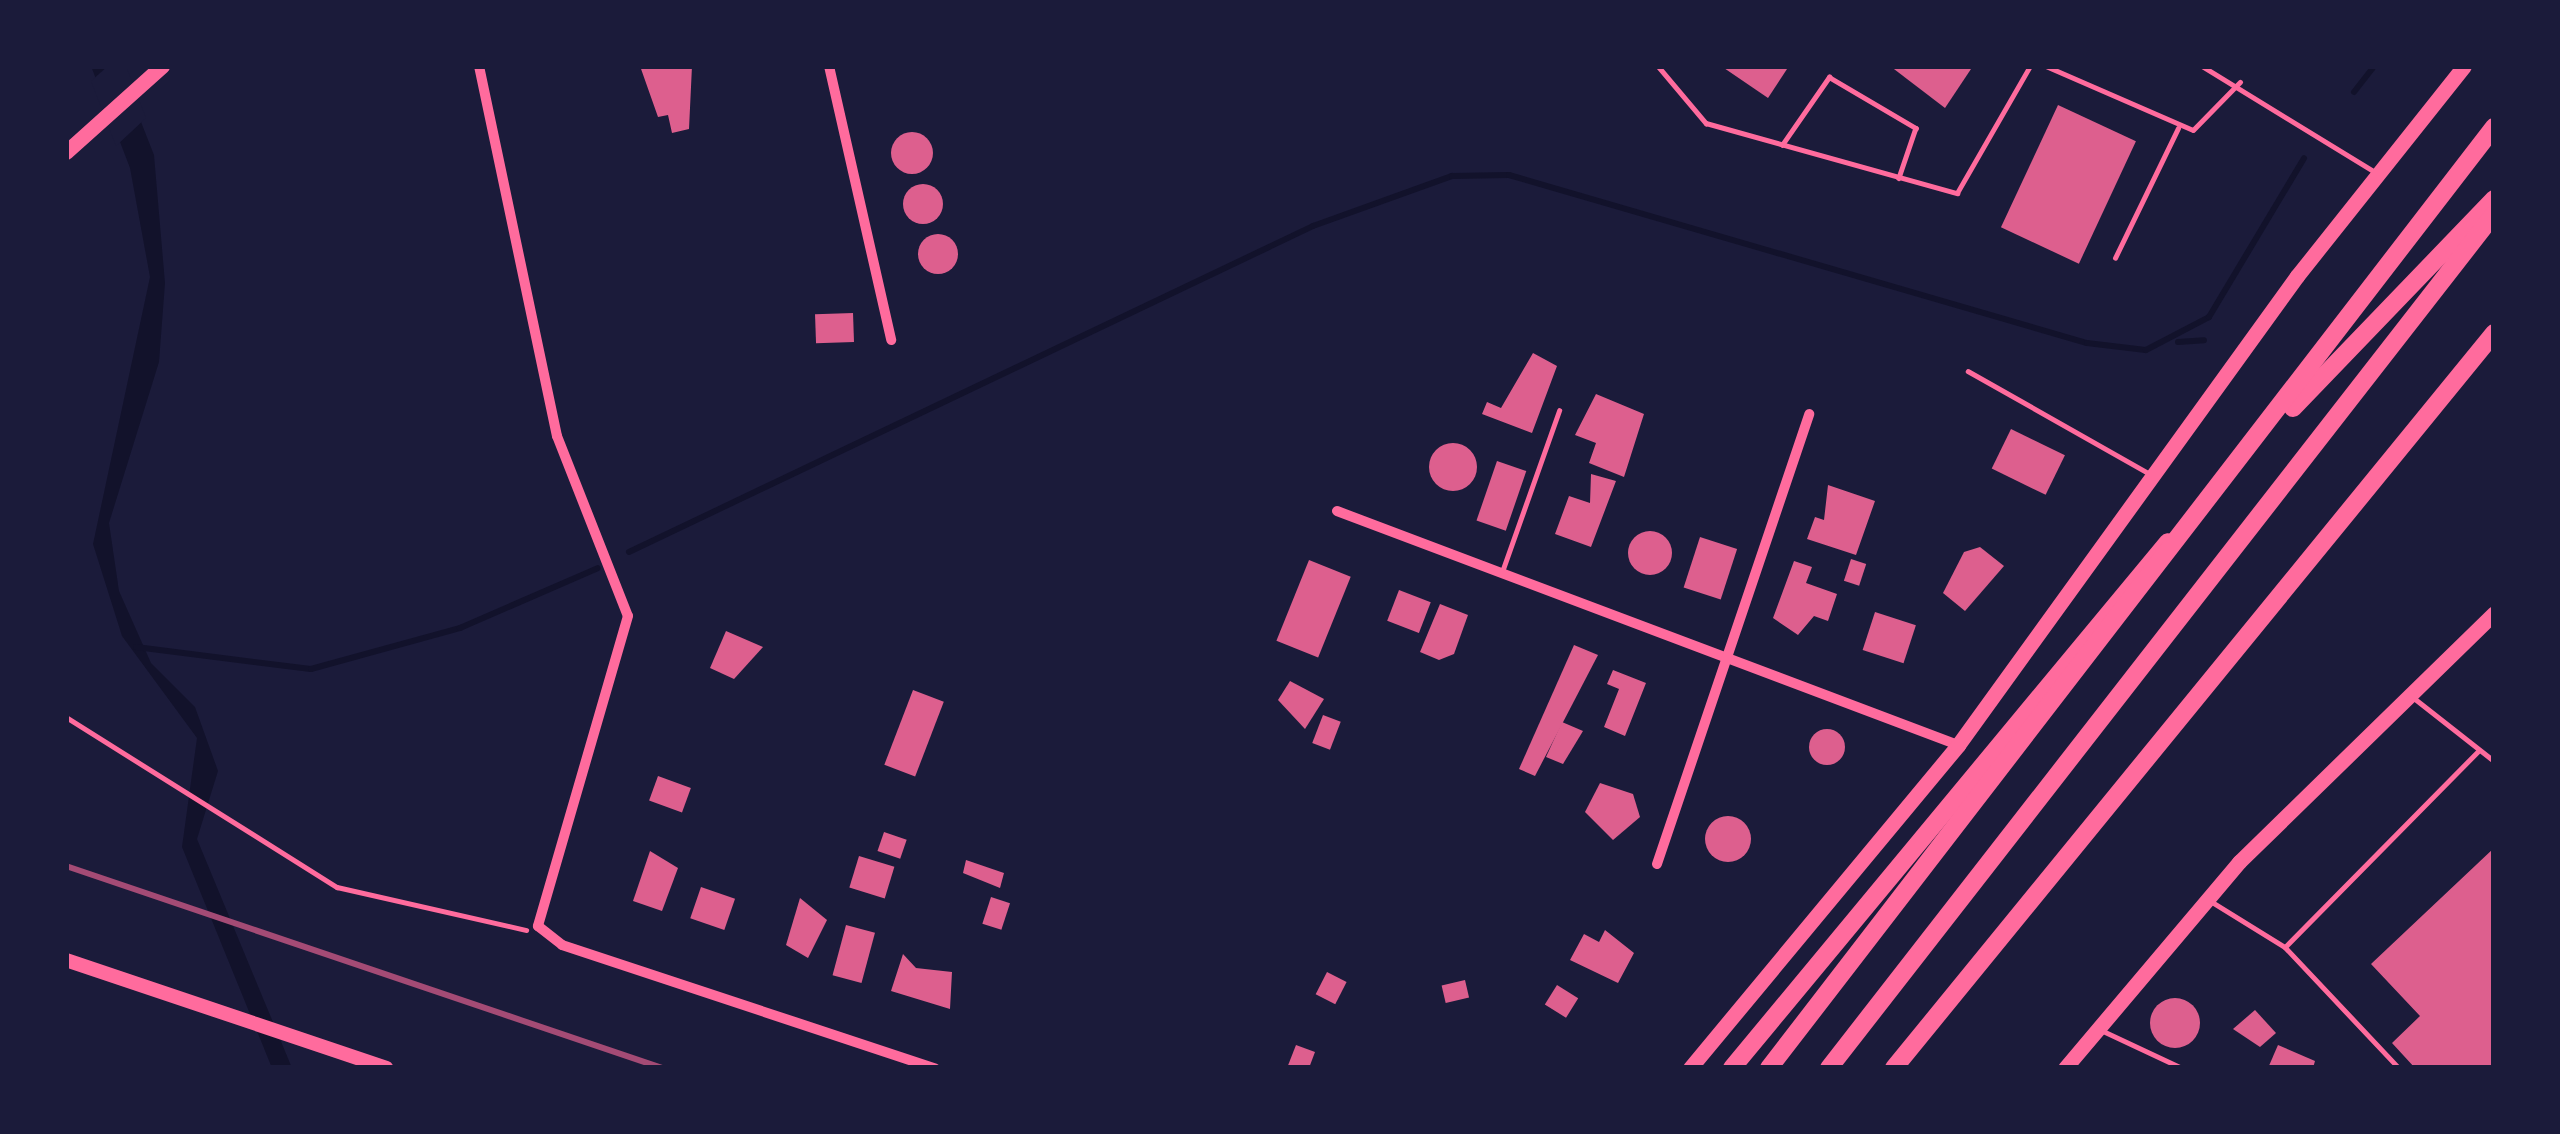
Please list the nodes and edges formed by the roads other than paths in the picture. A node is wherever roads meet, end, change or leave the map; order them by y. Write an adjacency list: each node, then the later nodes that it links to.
1 (162, 66): 13 (main road)
2 (479, 66): 40 (street)
3 (829, 66): 20 (street)
4 (1658, 66): 12 (lane)
5 (2030, 66): 15 (lane)
6 (2046, 66): 11 (lane)
7 (2202, 66): 9 (lane)
8 (2464, 66): 14 (main road)
9 (2240, 82): 11 (lane); 14 (lane)
10 (2494, 127): 42 (highway)
11 (2178, 128): 18 (lane)
12 (1781, 147): 15 (lane); 15 (lane)
13 (66, 152)
14 (2377, 173): 24 (main road)
15 (1900, 178)
16 (2494, 200): 41 (highway)
17 (2494, 214): 43 (highway)
18 (2115, 258)
19 (2494, 333): 44 (highway)
20 (891, 340)
21 (1968, 371): 24 (lane)
22 (1559, 411): 26 (lane)
23 (1809, 414): 28 (street)
24 (2155, 477): 30 (main road)
25 (1337, 512): 26 (street)
26 (1503, 572): 28 (street)
27 (2494, 613): 29 (main road)
28 (1729, 653): 30 (street); 33 (street)
29 (2410, 695): 31 (lane); 34 (main road)
30 (1958, 745): 38 (main road)
31 (2477, 752): 32 (lane); 35 (lane)
32 (2494, 761)
33 (1657, 864)
34 (2207, 898): 35 (lane); 37 (main road)
35 (2285, 947): 47 (lane)
36 (66, 960): 39 (street)
37 (2095, 1028): 45 (main road); 46 (lane)
38 (1693, 1066)
39 (386, 1068)
40 (935, 1068)
41 (1732, 1068)
42 (1769, 1068)
43 (1829, 1068)
44 (1894, 1068)
45 (2065, 1068)
46 (2182, 1068)
47 (2399, 1068)

